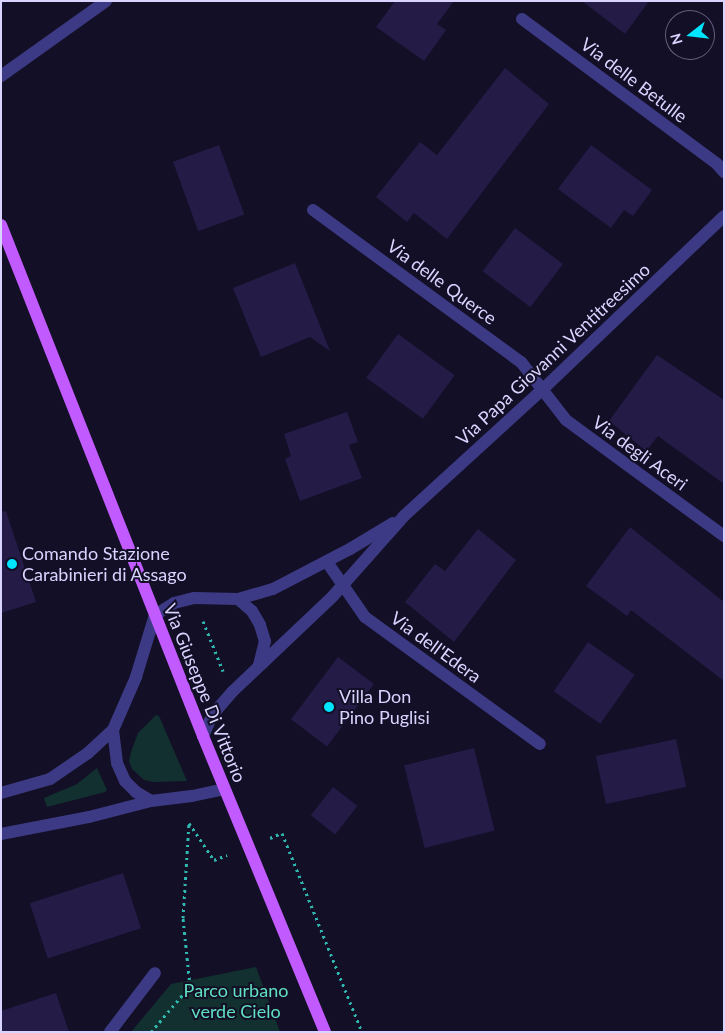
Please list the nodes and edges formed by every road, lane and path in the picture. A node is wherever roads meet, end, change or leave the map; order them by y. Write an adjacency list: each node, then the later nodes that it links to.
1 (106, 1): 3 (street)
2 (522, 19): 4 (street, Via delle Betulle)
3 (1, 76)
4 (724, 172)
5 (313, 210): 8 (street, Via delle Querce)
6 (724, 216): 8 (street, Via Papa Giovanni Ventitreesimo)
7 (1, 225): 15 (main road, Via Giuseppe Di Vittorio)
8 (543, 389): 9 (street, Via Papa Giovanni Ventitreesimo); 10 (street, Via degli Aceri)
9 (406, 516): 11 (street, Via Papa Giovanni Ventitreesimo); 12 (street, Via Papa Giovanni Ventitreesimo)
10 (724, 536)
11 (327, 562): 12 (street, Via dell'Edera); 14 (street, Via Papa Giovanni Ventitreesimo)
12 (342, 586): 16 (street, Via Papa Giovanni Ventitreesimo); 20 (street, Via dell'Edera)
13 (194, 598): 14 (street, Via Papa Giovanni Ventitreesimo); 15 (street, Via Papa Giovanni Ventitreesimo); 17 (path)
14 (238, 599): 16 (street)
15 (155, 616): 18 (street); 19 (main road, Via Giuseppe Di Vittorio)
16 (259, 665): 17 (street, Via Papa Giovanni Ventitreesimo)
17 (232, 692): 19 (street, Via Papa Giovanni Ventitreesimo)
18 (113, 730): 22 (street); 23 (street)
19 (203, 736): 21 (main road, Via Giuseppe Di Vittorio)
20 (540, 744)
21 (224, 789): 23 (street); 25 (main road, Via Giuseppe Di Vittorio)
22 (1, 793)
23 (151, 801): 24 (street)
24 (1, 834)
25 (248, 846): 28 (path); 29 (main road, Via Giuseppe Di Vittorio); 30 (path)
26 (155, 973): 27 (street)
27 (110, 1032)
28 (151, 1032)
29 (325, 1032)
30 (362, 1032)

